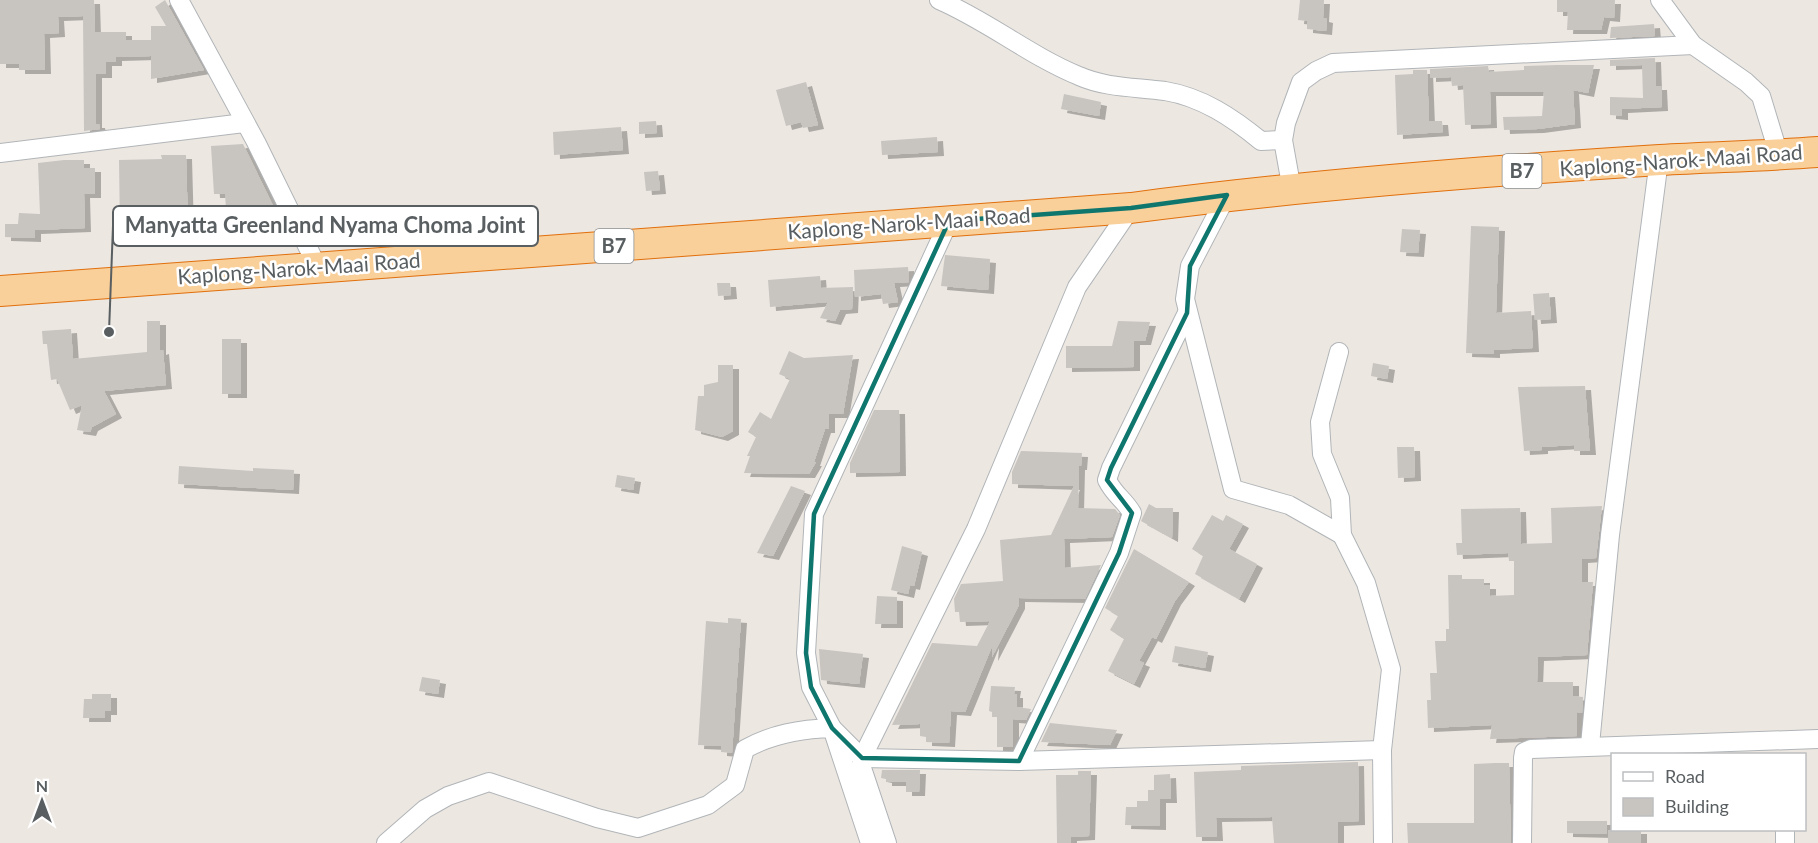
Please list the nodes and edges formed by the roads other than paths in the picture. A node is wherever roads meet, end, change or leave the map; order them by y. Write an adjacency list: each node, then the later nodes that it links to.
1 (179, 0): 5 (street)
2 (939, 0): 6 (street)
3 (1660, 0): 4 (street)
4 (1693, 45): 6 (street); 9 (street)
5 (244, 123): 8 (street); 15 (street)
6 (1283, 140): 11 (street)
7 (1818, 152): 9 (highway, Kaplong-Narok-Maai Road / B7)
8 (0, 153)
9 (1779, 155): 10 (highway, Kaplong-Narok-Maai Road / B7)
10 (1659, 160): 11 (highway, Kaplong-Narok-Maai Road / B7); 22 (street)
11 (1292, 190): 12 (highway, Kaplong-Narok-Maai Road / B7)
12 (1227, 195): 13 (highway, Kaplong-Narok-Maai Road / B7); 17 (street)
13 (1131, 208): 14 (highway, Kaplong-Narok-Maai Road / B7); 25 (street)
14 (950, 221): 15 (highway, Kaplong-Narok-Maai Road / B7); 20 (street)
15 (318, 268): 16 (highway, Kaplong-Narok-Maai Road / B7)
16 (0, 291)
17 (1188, 313): 19 (street); 26 (street)
18 (1339, 352): 19 (street)
19 (1342, 535): 24 (street)
20 (832, 728): 25 (street); 27 (street); 28 (street)
21 (1818, 739): 23 (street)
22 (1590, 745): 23 (street); 31 (street)
23 (1786, 746)
24 (1382, 750): 26 (street); 30 (street)
25 (862, 758): 26 (street); 29 (street)
26 (1019, 761)
27 (386, 843)
28 (870, 843)
29 (887, 843)
30 (1383, 843)
31 (1522, 843)

